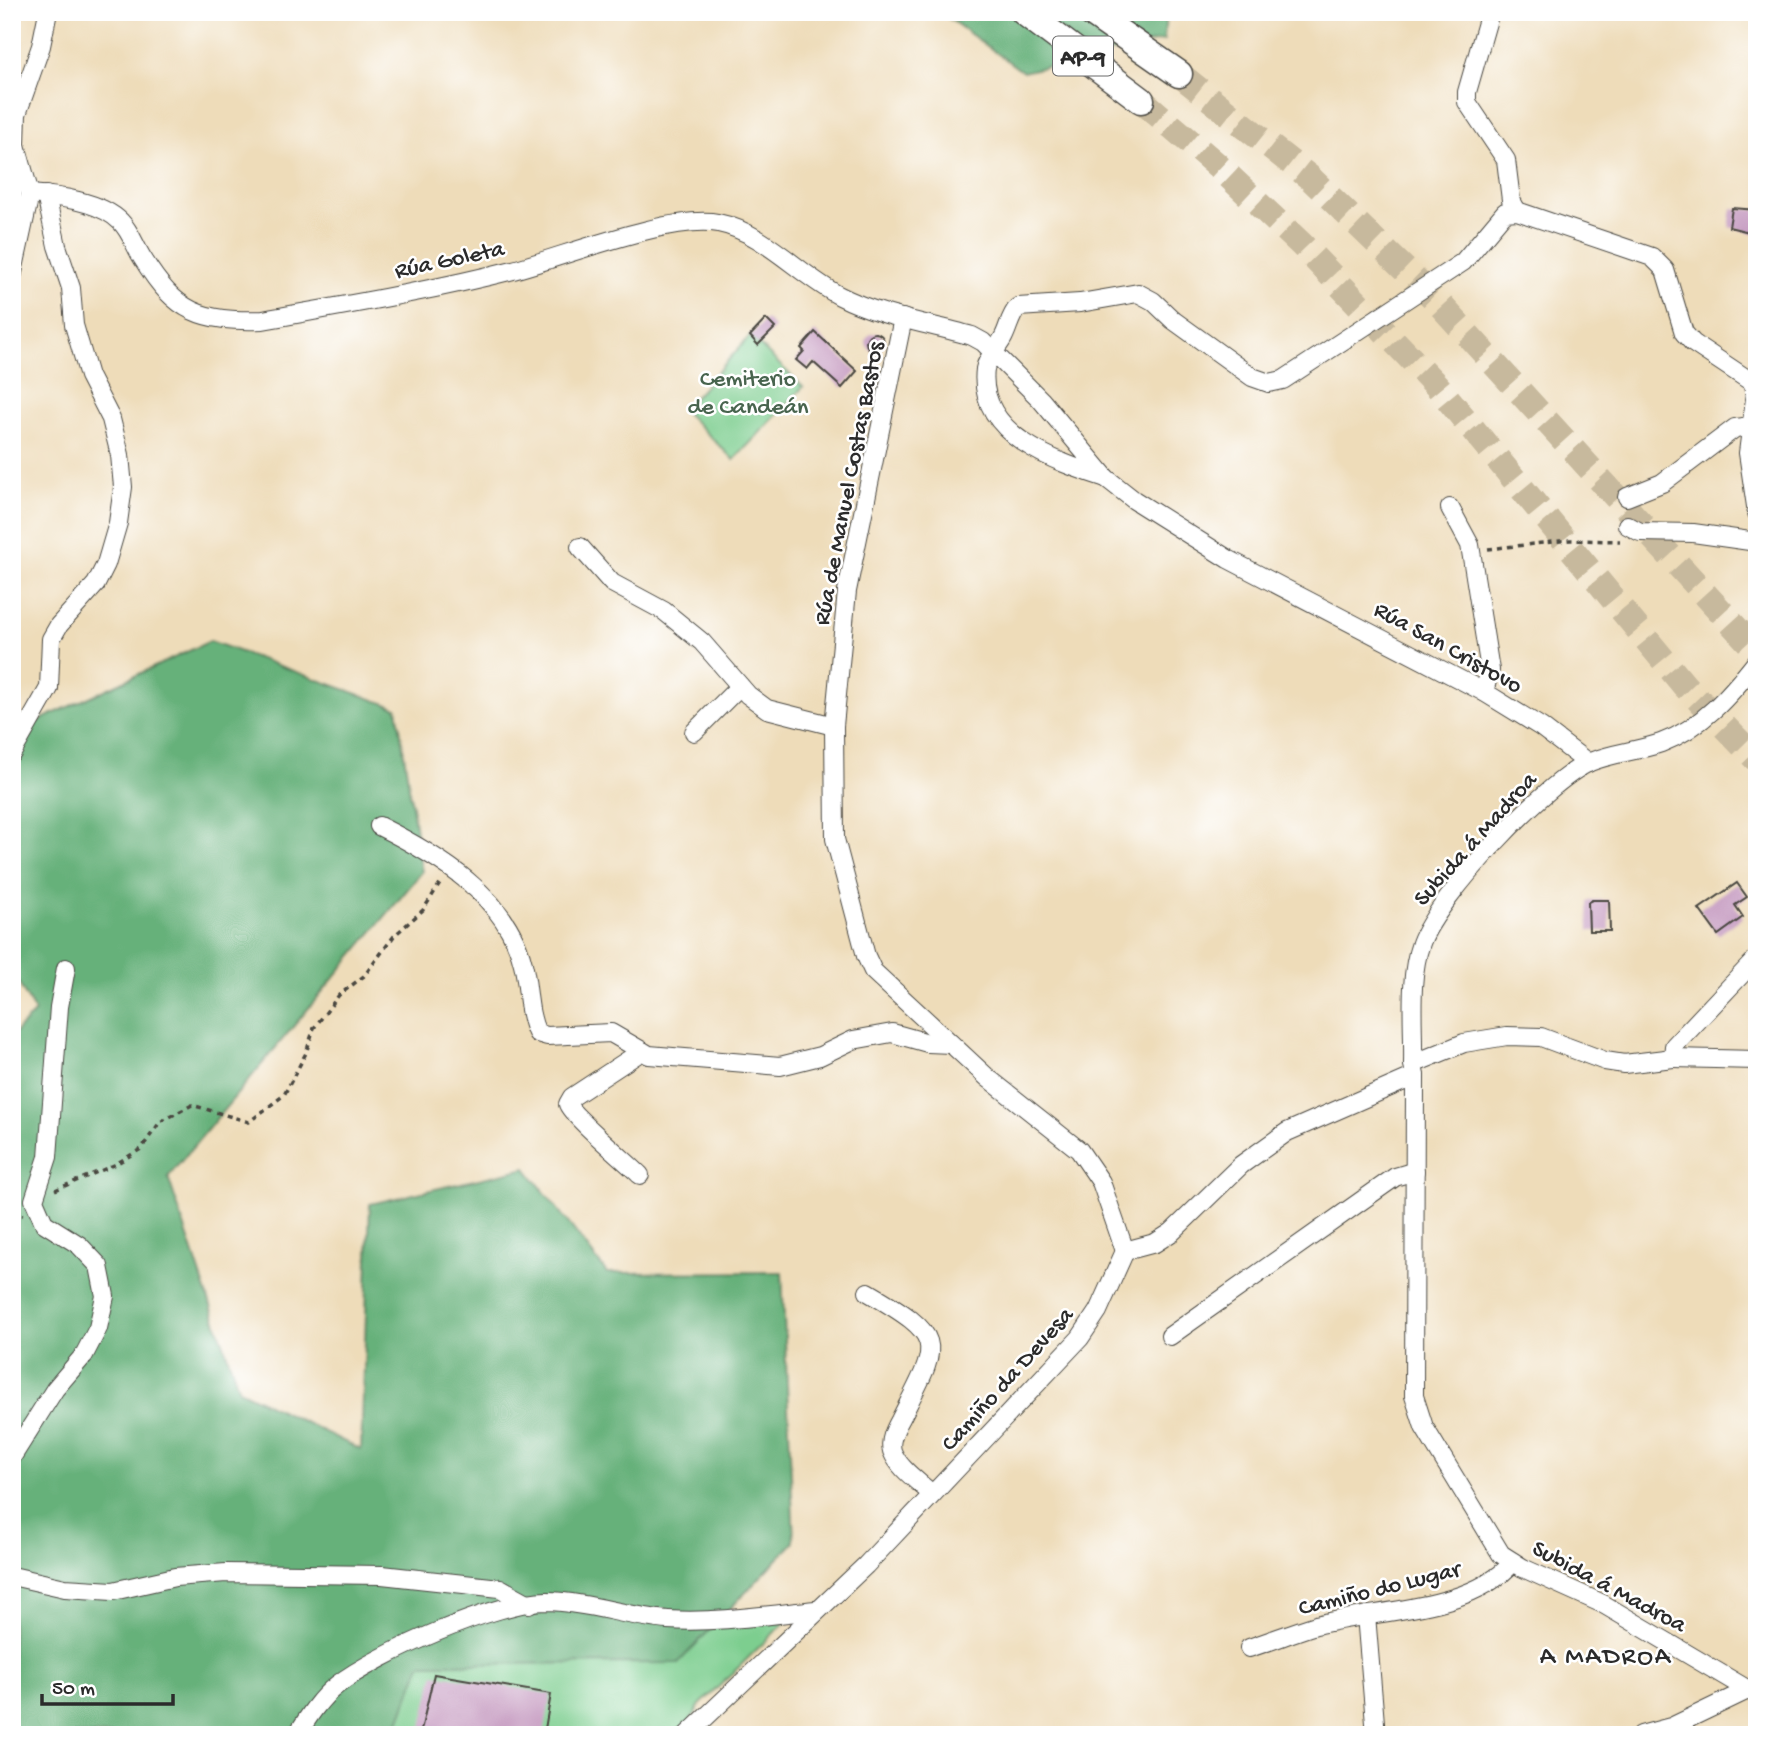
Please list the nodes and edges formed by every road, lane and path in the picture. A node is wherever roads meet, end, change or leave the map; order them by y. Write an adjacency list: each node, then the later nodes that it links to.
1 (48, 12): 7 (street)
2 (1024, 12): 6 (highway, AP-9)
3 (1090, 12): 5 (highway, AP-9)
4 (1490, 12): 8 (street)
5 (1179, 74)
6 (1141, 100)
7 (38, 195): 9 (street); 10 (street, Rúa Goleta); 27 (street)
8 (1517, 211): 11 (street); 12 (street)
9 (12, 277)
10 (903, 318): 11 (street, Rúa San Cristovo); 25 (street, Rúa de Manuel Costas Bastos)
11 (994, 352): 14 (street, Rúa San Cristovo); 14 (street, Rúa San Cristovo)
12 (1755, 379): 13 (street)
13 (1751, 426): 15 (street); 17 (street)
14 (1106, 478): 24 (street, Rúa San Cristovo)
15 (1627, 497)
16 (1450, 508): 21 (street)
17 (1757, 513)
18 (1634, 528): 19 (street); 21 (path)
19 (1757, 541)
20 (580, 547): 23 (street)
21 (1471, 552): 24 (street)
22 (1757, 661): 28 (street)
23 (740, 686): 25 (street); 26 (street)
24 (1484, 692): 28 (street, Rúa San Cristovo)
25 (834, 726): 33 (street, Rúa de Manuel Costas Bastos)
26 (694, 732)
27 (12, 753)
28 (1588, 763): 37 (street, Subida á Madroa)
29 (379, 826): 30 (street)
30 (450, 865): 34 (street); 40 (path)
31 (1757, 958): 35 (street)
32 (66, 968): 40 (street)
33 (951, 1044): 34 (street); 41 (street, Rúa de Manuel Costas Bastos)
34 (642, 1051): 39 (street)
35 (1673, 1058): 36 (street); 37 (street)
36 (1757, 1060)
37 (1414, 1070): 38 (street, Subida á Madroa); 41 (street)
38 (1415, 1171): 43 (street); 46 (street, Subida á Madroa)
39 (640, 1175)
40 (34, 1200): 44 (street)
41 (1125, 1251): 45 (street, Camiño da Devesa)
42 (868, 1292): 45 (street)
43 (1170, 1336)
44 (12, 1457)
45 (932, 1494): 49 (street, Camiño da Devesa)
46 (1513, 1562): 50 (street, Camiño do Lugar); 52 (street, Subida á Madroa)
47 (12, 1576): 48 (street)
48 (529, 1604): 49 (street); 53 (street)
49 (816, 1609): 54 (street, Camiño da Devesa)
50 (1366, 1615): 51 (street, Camiño do Lugar); 55 (street)
51 (1249, 1648)
52 (1752, 1692): 56 (street)
53 (297, 1735)
54 (687, 1735)
55 (1376, 1735)
56 (1641, 1735)

